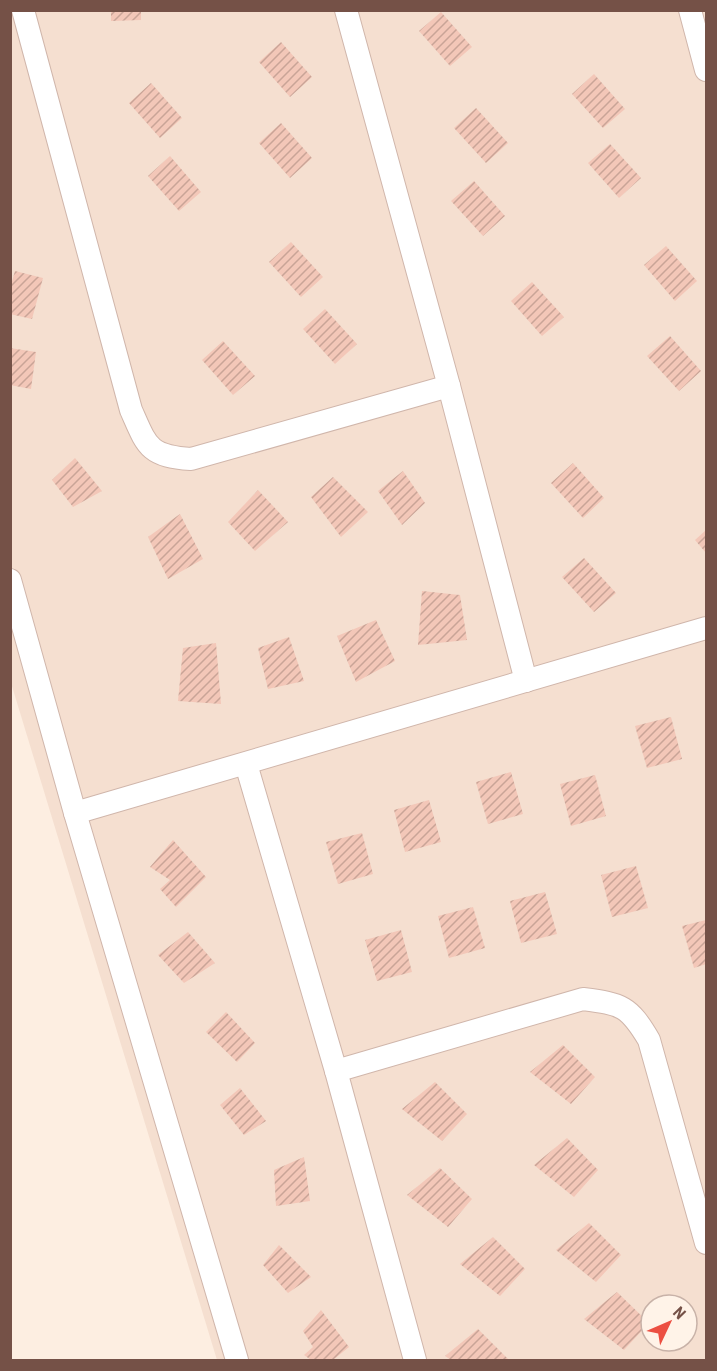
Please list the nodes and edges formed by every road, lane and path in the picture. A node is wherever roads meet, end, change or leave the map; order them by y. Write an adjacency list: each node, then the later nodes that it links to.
1 (23, 10): 5 (street)
2 (346, 10): 5 (street)
3 (690, 10): 4 (street)
4 (706, 70)
5 (449, 386): 8 (street)
6 (10, 580): 10 (street)
7 (706, 628): 8 (street)
8 (526, 681): 9 (street)
9 (246, 764): 10 (street); 11 (street)
10 (75, 813): 13 (street)
11 (336, 1071): 12 (street); 14 (street)
12 (706, 1243)
13 (237, 1360)
14 (416, 1360)

